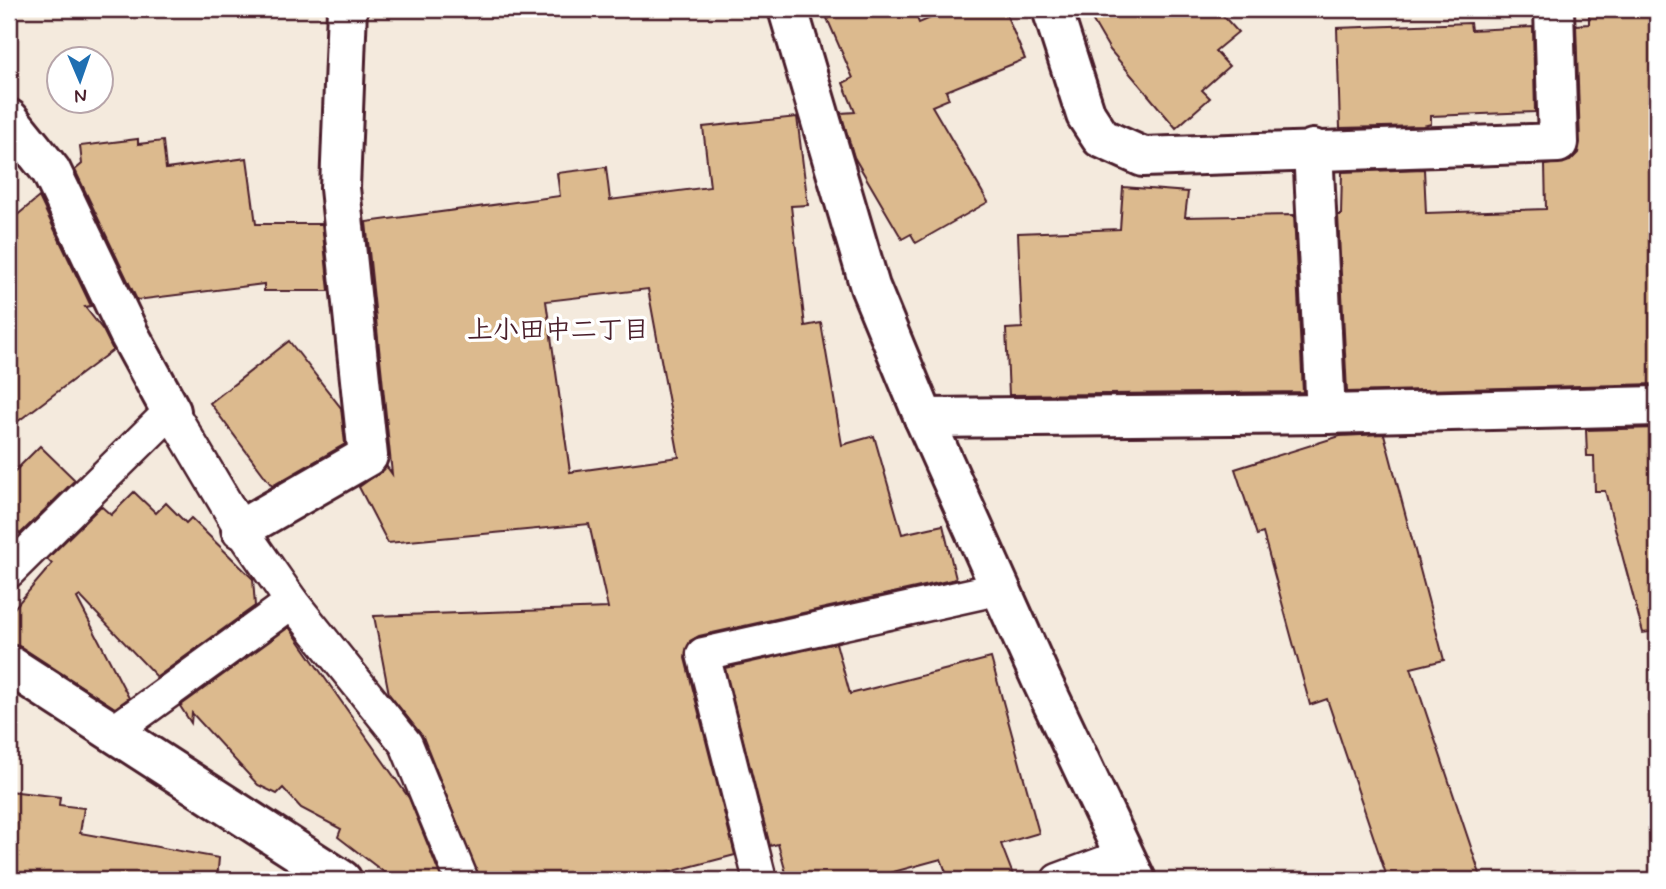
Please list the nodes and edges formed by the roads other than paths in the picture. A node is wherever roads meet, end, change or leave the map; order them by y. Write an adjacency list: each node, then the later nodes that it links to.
1 (347, 9): 11 (street)
2 (788, 9): 10 (street)
3 (1052, 9): 6 (street)
4 (1554, 9): 6 (street)
5 (9, 119): 8 (street)
6 (1313, 149): 9 (street)
7 (1657, 406): 9 (street)
8 (171, 411): 11 (lane); 12 (lane)
9 (1325, 414): 10 (street)
10 (924, 418): 13 (street)
11 (241, 529): 14 (lane)
12 (9, 571)
13 (1002, 589): 17 (street); 20 (lane)
14 (292, 602): 16 (lane); 19 (lane)
15 (9, 665): 16 (street)
16 (113, 732): 18 (street)
17 (1131, 868): 21 (lane)
18 (342, 880)
19 (462, 880)
20 (760, 880)
21 (1058, 880)

